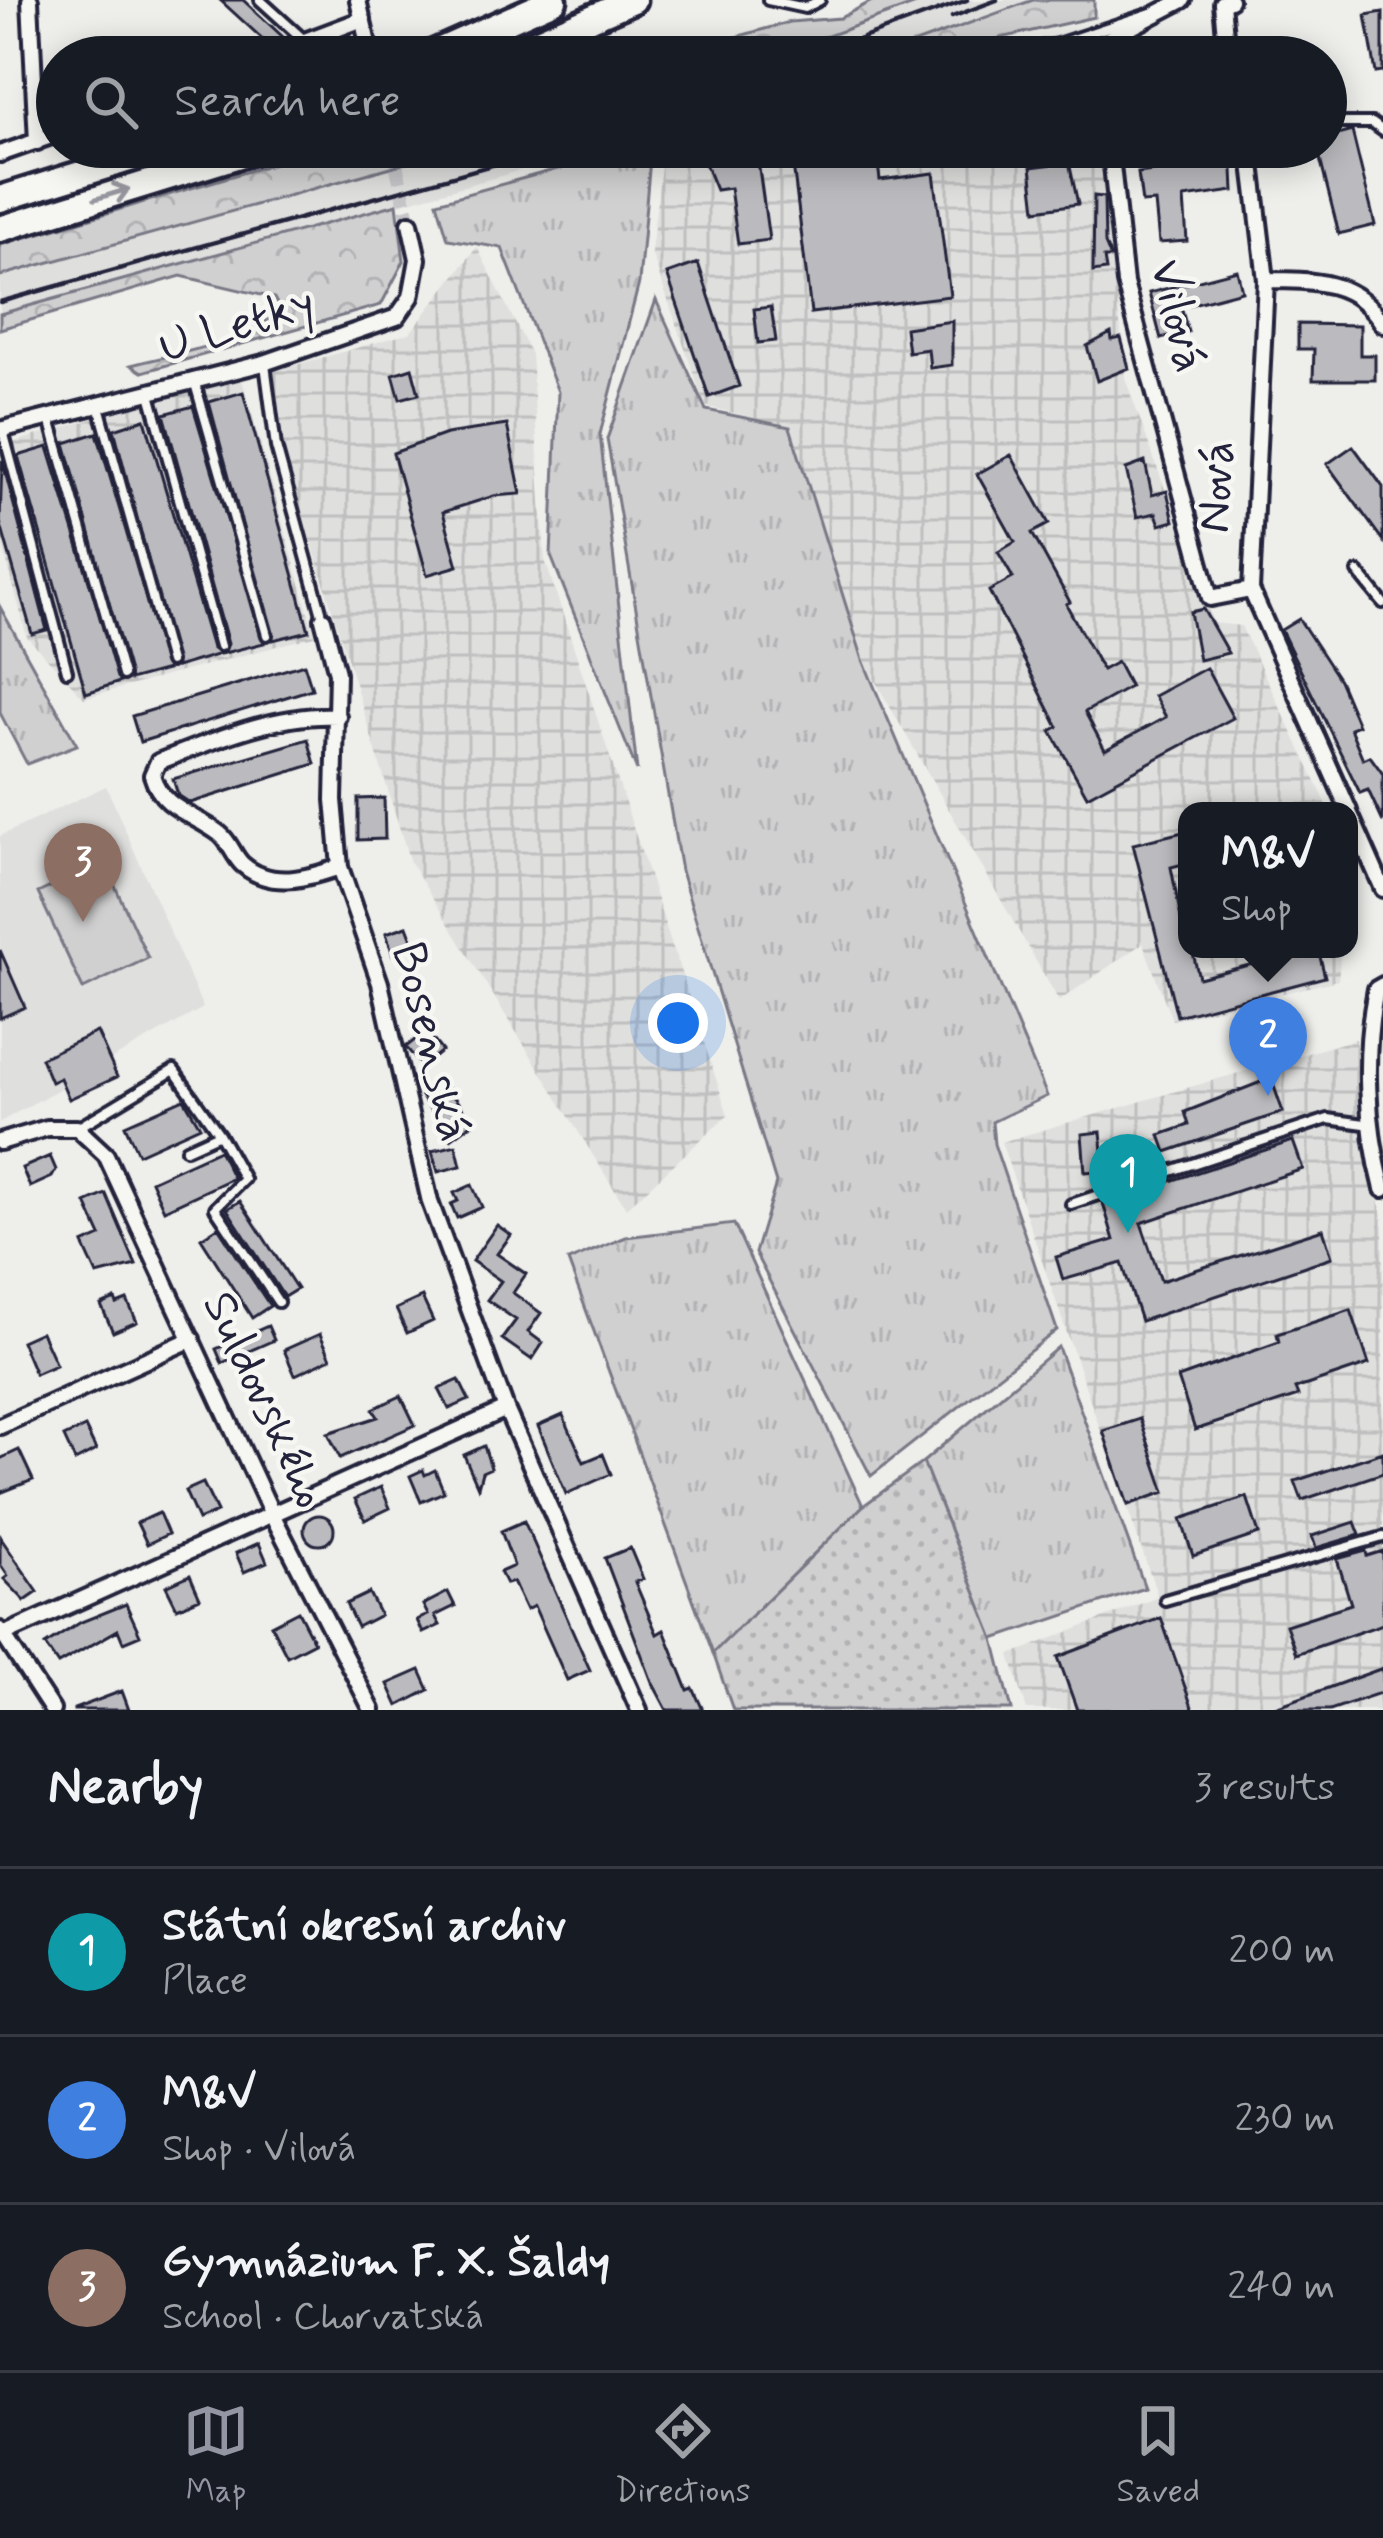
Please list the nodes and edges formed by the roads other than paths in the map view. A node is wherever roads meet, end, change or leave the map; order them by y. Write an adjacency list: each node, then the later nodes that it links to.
1 (30, 0): 20 (street)
2 (260, 0): 12 (lane)
3 (358, 0): 11 (street)
4 (554, 0): 15 (highway)
5 (767, 0): 6 (lane)
6 (820, 0)
7 (1183, 0): 10 (street)
8 (633, 1): 16 (highway)
9 (1223, 1): 19 (street)
10 (1162, 12): 17 (lane); 18 (street)
11 (362, 20): 13 (street); 14 (street)
12 (300, 36)
13 (319, 36)
14 (366, 36)
15 (472, 36)
16 (550, 36)
17 (1079, 36)
18 (1115, 36)
19 (1226, 36)
20 (36, 122)
21 (1347, 123): 22 (lane)
22 (1383, 131)
23 (36, 142): 24 (street)
24 (0, 154)
25 (100, 168): 29 (highway)
26 (197, 168): 31 (highway, one-way to 26)
27 (1112, 168): 41 (street, Vilová)
28 (1253, 168): 32 (street, Nová)
29 (0, 199)
30 (410, 223): 34 (street, U Letky)
31 (0, 229)
32 (1266, 280): 33 (street); 41 (street, Nová)
33 (1383, 324)
34 (264, 363): 35 (street, U Letky); 43 (lane, Bosenská)
35 (194, 378): 36 (street, U Letky); 44 (lane)
36 (149, 393): 37 (street, U Letky); 45 (lane)
37 (99, 406): 38 (street, U Letky); 46 (lane)
38 (50, 418): 39 (street, U Letky); 48 (lane)
39 (1, 430): 47 (lane)
40 (1358, 572): 42 (lane)
41 (1251, 590): 50 (street, Nová)
42 (1383, 603)
43 (323, 619): 49 (street, Bosenská)
44 (267, 635)
45 (220, 646)
46 (170, 662)
47 (67, 670)
48 (123, 675)
49 (338, 716): 52 (street, Bosenská); 52 (street)
50 (1345, 802)
51 (1358, 832): 53 (street, Nová)
52 (340, 867): 64 (street, Bosenská)
53 (1383, 889)
54 (1383, 985): 55 (street)
55 (1374, 1125): 60 (street); 61 (lane)
56 (77, 1128): 57 (lane); 58 (street); 63 (street, Suldovského)
57 (219, 1134): 59 (lane); 62 (lane)
58 (0, 1142)
59 (186, 1150)
60 (1383, 1189)
61 (1071, 1204)
62 (278, 1302)
63 (192, 1339): 65 (street); 66 (street, Suldovského)
64 (506, 1409): 66 (street); 72 (street, Bosenská)
65 (0, 1426)
66 (272, 1514): 69 (street); 71 (street, Suldovského)
67 (1383, 1537): 68 (lane)
68 (1165, 1600)
69 (2, 1632): 70 (street)
70 (52, 1710)
71 (372, 1710)
72 (638, 1710)

